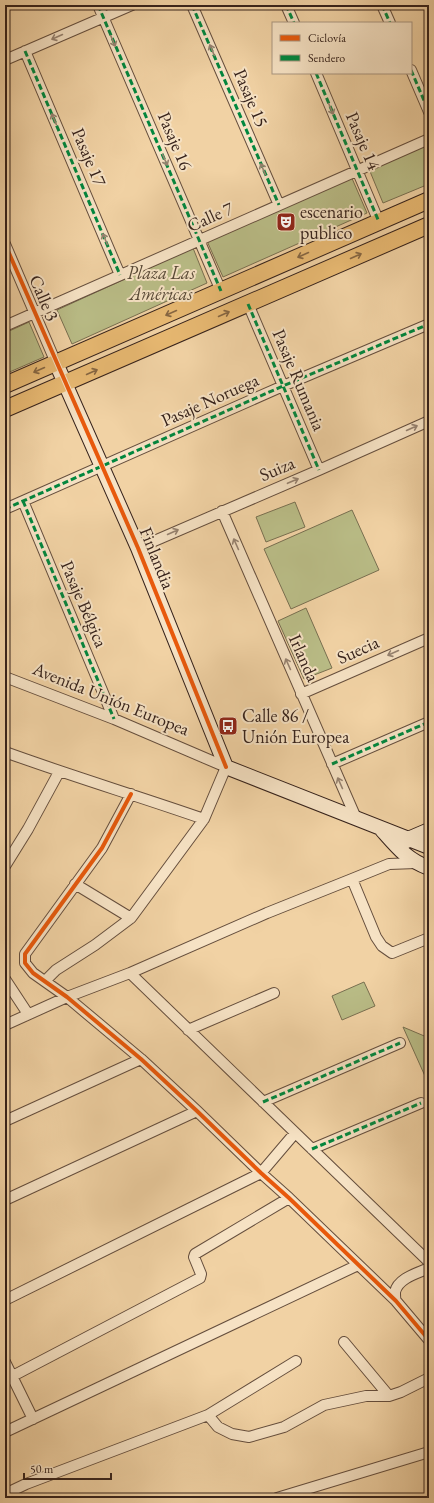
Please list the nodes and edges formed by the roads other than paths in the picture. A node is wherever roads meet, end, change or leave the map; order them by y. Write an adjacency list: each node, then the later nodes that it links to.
1 (98, 5): 6 (street, Pasaje 16)
2 (132, 5): 6 (street)
3 (192, 5): 17 (street, Pasaje 15, one-way to 3)
4 (286, 5): 7 (street)
5 (382, 5): 8 (street)
6 (103, 18): 9 (street, one-way to 9); 20 (street, Pasaje 16, one-way to 20)
7 (294, 22)
8 (390, 22)
9 (25, 51): 10 (street); 22 (street, Pasaje 17, one-way to 9)
10 (5, 60)
11 (412, 72): 13 (street)
12 (316, 74): 15 (street, Pasaje 14, one-way to 15)
13 (429, 112)
14 (429, 139): 15 (street, Calle 7)
15 (358, 170): 17 (street, Calle 7); 18 (street, Pasaje 14)
16 (429, 200): 18 (main road)
17 (279, 205): 20 (street, Calle 7)
18 (380, 222): 23 (main road, one-way to 23)
19 (429, 225): 24 (main road, one-way to 19)
20 (199, 240): 22 (street, Calle 7); 23 (street, Pasaje 16)
21 (5, 244): 25 (street, Calle 3)
22 (120, 275): 25 (street, Calle 7)
23 (221, 291): 28 (main road, one-way to 28)
24 (248, 304): 29 (main road, one-way to 24); 31 (street, Pasaje Rumania)
25 (35, 313): 27 (street, Calle 7); 28 (street, Calle 3)
26 (429, 324): 31 (street, Pasaje Noruega)
27 (5, 326)
28 (56, 363): 29 (street, Finlandia); 30 (main road, one-way to 30)
29 (65, 383): 32 (main road); 34 (street, Finlandia)
30 (5, 385)
31 (283, 386): 34 (street, Pasaje Noruega); 35 (street, Pasaje Rumania)
32 (5, 409)
33 (429, 420): 35 (street, Suiza, one-way to 33)
34 (102, 466): 36 (street, Pasaje Noruega); 39 (street, Finlandia)
35 (319, 470): 38 (street, Suiza, one-way to 35)
36 (23, 501): 37 (street, Pasaje Noruega); 43 (street, Pasaje Bélgica)
37 (5, 510)
38 (222, 511): 39 (street, Suiza, one-way to 38); 42 (street, Irlanda, one-way to 38)
39 (138, 548): 47 (street, Finlandia)
40 (429, 638): 42 (street, Suecia, one-way to 42)
41 (5, 678): 43 (street, Avenida Unión Europea)
42 (301, 694): 46 (street, Irlanda)
43 (114, 719): 47 (street, Avenida Unión Europea)
44 (429, 722): 46 (street)
45 (5, 752): 48 (street)
46 (332, 764): 51 (street, Irlanda, one-way to 46)
47 (226, 767): 50 (street); 51 (street, Avenida Unión Europea)
48 (59, 772): 49 (street); 57 (street)
49 (131, 794): 50 (street); 60 (street)
50 (204, 818): 61 (street)
51 (356, 818): 53 (street, Avenida Unión Europea)
52 (429, 830): 53 (street)
53 (404, 844): 54 (street, Avenida Unión Europea); 55 (street, Avenida Unión Europea); 56 (street)
54 (429, 847)
55 (422, 861): 56 (street); 58 (street, Avenida Unión Europea)
56 (389, 864): 59 (street)
57 (5, 866)
58 (429, 868)
59 (352, 879): 62 (street); 63 (street)
60 (75, 884): 61 (street); 65 (street)
61 (131, 918): 65 (street)
62 (429, 938)
63 (130, 973): 67 (street); 70 (street)
64 (6, 981): 68 (street)
65 (45, 981): 67 (street)
66 (274, 993): 70 (street)
67 (67, 997): 68 (street); 72 (street)
68 (28, 1014): 69 (street)
69 (5, 1025)
70 (188, 1030): 73 (street)
71 (400, 1043): 73 (street)
72 (141, 1059): 75 (street); 76 (street)
73 (263, 1102): 77 (street)
74 (421, 1103): 78 (street)
75 (197, 1111): 79 (street); 81 (street)
76 (5, 1121)
77 (295, 1133): 78 (street); 79 (street)
78 (312, 1149): 82 (street)
79 (261, 1174): 80 (street); 85 (street)
80 (289, 1198): 83 (street); 91 (street)
81 (5, 1200)
82 (429, 1262)
83 (358, 1265): 86 (street); 95 (street)
84 (429, 1268): 86 (street)
85 (5, 1300)
86 (396, 1301): 87 (street)
87 (429, 1340)
88 (344, 1342): 93 (street)
89 (296, 1361): 94 (street)
90 (5, 1362): 91 (street)
91 (9, 1378): 95 (street)
92 (429, 1378): 93 (street)
93 (389, 1396): 94 (street)
94 (208, 1415): 98 (street)
95 (33, 1419): 96 (street)
96 (5, 1432)
97 (429, 1452): 99 (street)
98 (5, 1494)
99 (277, 1498)

